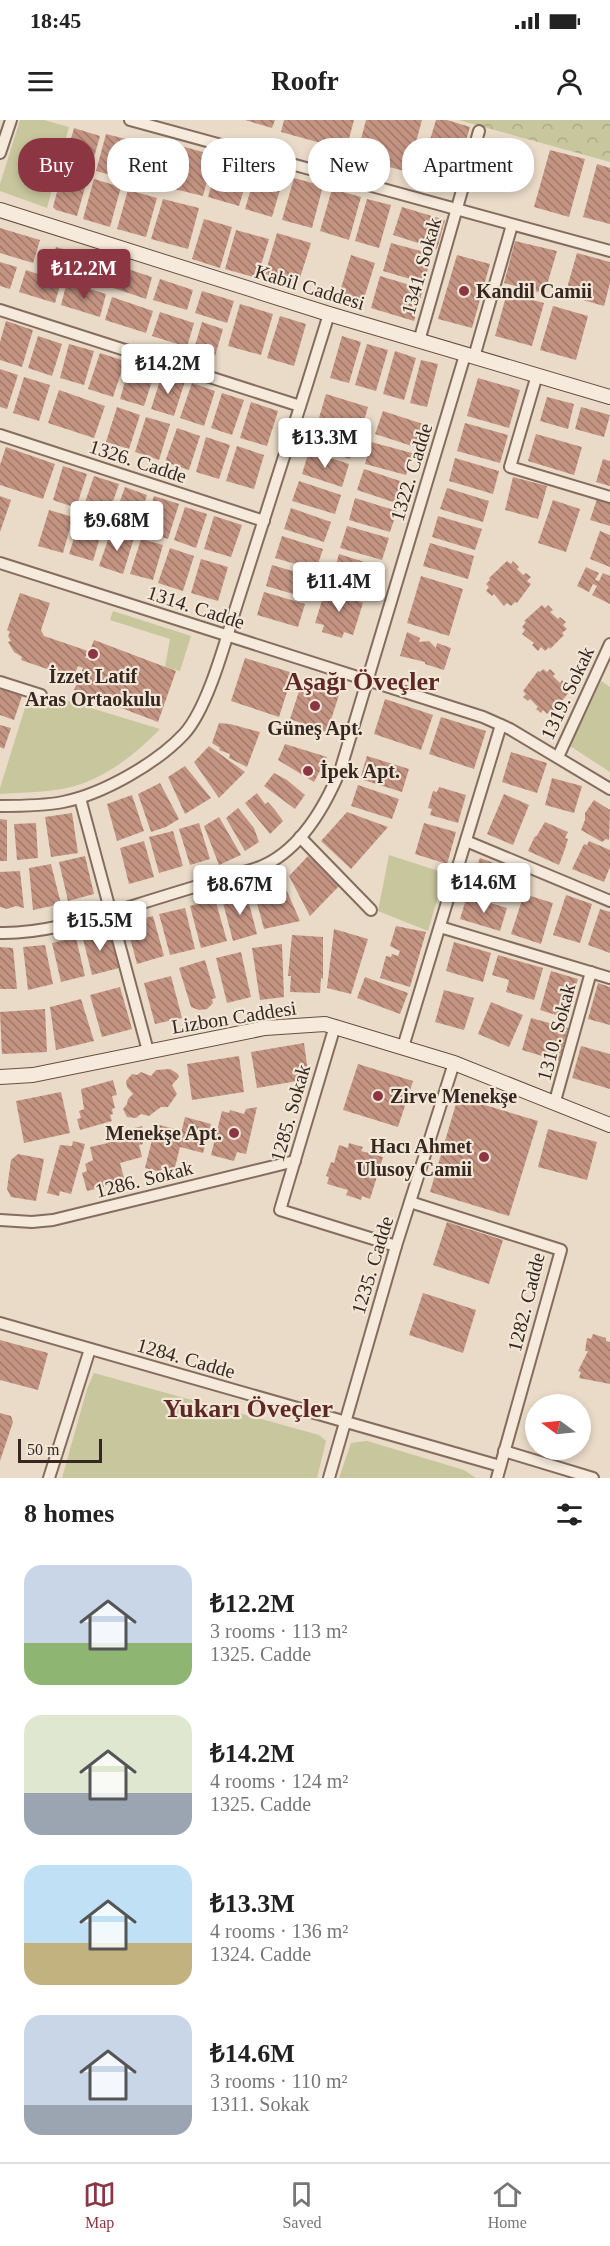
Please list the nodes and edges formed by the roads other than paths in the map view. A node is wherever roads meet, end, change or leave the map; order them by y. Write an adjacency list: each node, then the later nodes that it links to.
1 (10, 120): 4 (street)
2 (130, 120): 5 (street)
3 (479, 131): 5 (street, 1341. Sokak)
4 (0, 153)
5 (456, 209): 7 (street); 11 (street, 1341. Sokak)
6 (0, 210): 10 (main road, Kabil Caddesi)
7 (512, 225): 8 (street); 12 (street, 1322. Cadde)
8 (610, 251)
9 (0, 310): 15 (street)
10 (329, 314): 11 (main road, Kabil Caddesi); 15 (street)
11 (419, 341): 12 (main road, Kabil Caddesi)
12 (470, 356): 13 (main road, Kabil Caddesi); 22 (street, 1322. Cadde)
13 (537, 375): 14 (main road, Kabil Caddesi); 17 (street)
14 (610, 397)
15 (300, 406): 18 (street)
16 (0, 435): 18 (street, 1326. Cadde)
17 (610, 497)
18 (264, 521): 20 (street)
19 (0, 565): 20 (street, 1314. Cadde)
20 (227, 635): 22 (street, 1314. Cadde); 28 (street)
21 (610, 644): 26 (street, 1319. Sokak)
22 (367, 680): 25 (street, 1314. Cadde); 30 (street, 1322. Cadde)
23 (0, 682): 24 (street)
24 (41, 695)
25 (501, 725): 26 (street, 1314. Cadde); 31 (street)
26 (558, 757): 27 (street, 1314. Cadde)
27 (610, 789)
28 (80, 798): 29 (street); 34 (street)
29 (0, 806)
30 (300, 837): 33 (street); 34 (street, 1322. Cadde)
31 (466, 841): 32 (street); 35 (street)
32 (609, 898)
33 (371, 910)
34 (110, 912): 36 (street, 1322. Cadde); 41 (street)
35 (440, 927): 37 (street); 40 (street)
36 (0, 933)
37 (591, 972): 38 (street); 44 (street, 1310. Sokak)
38 (610, 978)
39 (335, 1026): 40 (main road, Lizbon Caddesi); 41 (main road, Lizbon Caddesi); 49 (street, 1285. Sokak)
40 (403, 1047): 42 (main road, Lizbon Caddesi)
41 (148, 1051): 43 (main road, Lizbon Caddesi)
42 (454, 1063): 44 (main road, Lizbon Caddesi); 50 (street, 1235. Cadde)
43 (1, 1081)
44 (555, 1101): 45 (main road, Lizbon Caddesi)
45 (571, 1109): 46 (main road, Lizbon Caddesi); 47 (main road, Lizbon Caddesi); 48 (main road, Lizbon Caddesi)
46 (610, 1116)
47 (610, 1125)
48 (610, 1132)
49 (295, 1161): 51 (street, 1286. Sokak); 52 (street, 1285. Sokak)
50 (410, 1202): 52 (street, 1235. Cadde); 56 (street, 1282. Cadde)
51 (0, 1220)
52 (396, 1246): 55 (street, 1235. Cadde)
53 (0, 1323): 54 (street, 1284. Cadde)
54 (90, 1349): 55 (street, 1284. Cadde); 58 (street)
55 (345, 1423): 57 (street, 1284. Cadde); 59 (street, 1235. Cadde)
56 (504, 1451): 57 (street, 1282. Cadde); 61 (street)
57 (500, 1466): 60 (street, 1282. Cadde)
58 (49, 1478)
59 (328, 1478)
60 (497, 1478)
61 (593, 1478)

